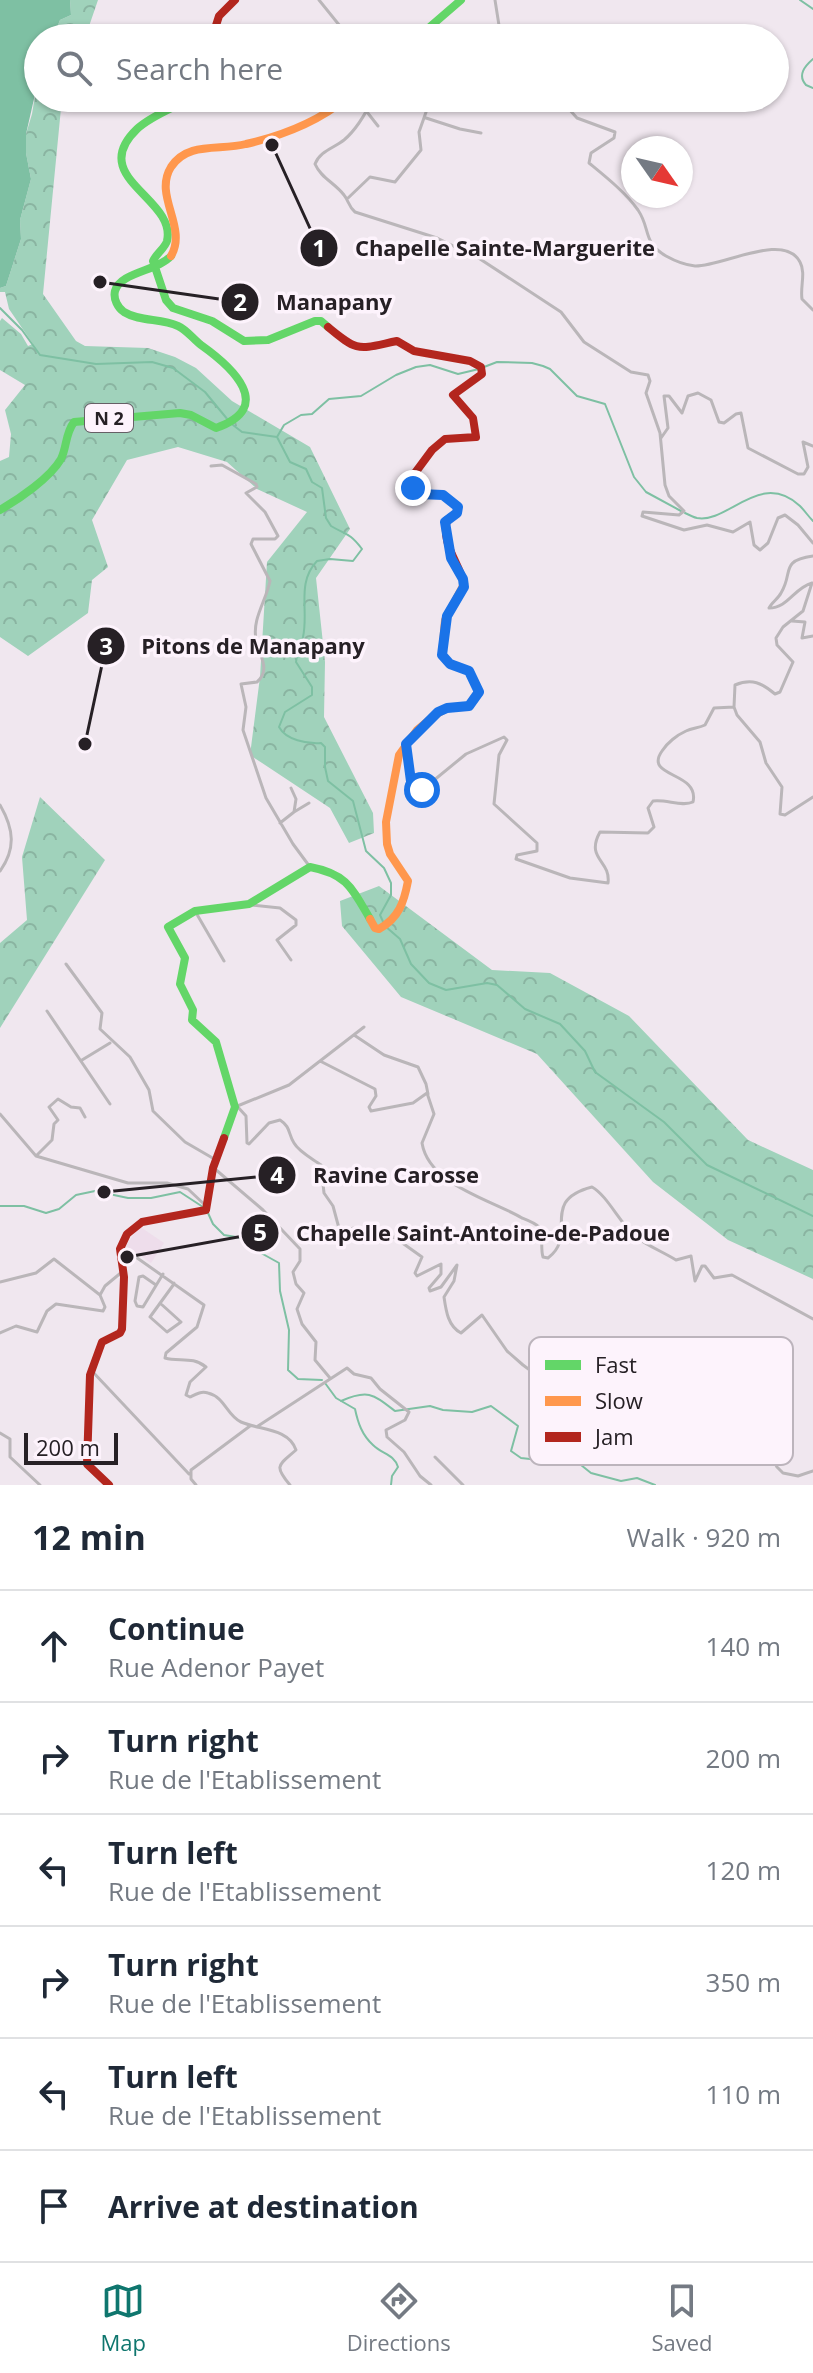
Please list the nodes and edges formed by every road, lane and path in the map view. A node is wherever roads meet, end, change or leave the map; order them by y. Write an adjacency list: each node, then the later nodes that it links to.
1 (235, 0): 5 (main road)
2 (319, 0): 6 (street)
3 (461, 0): 7 (main road)
4 (495, 0): 8 (street)
5 (216, 24)
6 (338, 24)
7 (433, 24)
8 (499, 24)
9 (166, 112): 18 (main road)
10 (328, 112): 18 (main road, N 2)
11 (367, 112): 15 (street); 17 (street)
12 (428, 112): 14 (street)
13 (572, 112): 19 (street)
14 (426, 118): 16 (street); 17 (street)
15 (378, 126)
16 (481, 133)
17 (347, 199): 20 (street)
18 (155, 267): 23 (main road, N 2); 30 (main road)
19 (813, 310)
20 (661, 438): 21 (street); 24 (street)
21 (813, 446)
22 (211, 466): 36 (street)
23 (0, 510)
24 (813, 543)
25 (813, 556): 26 (street)
26 (813, 583): 27 (street)
27 (792, 621): 28 (street); 29 (street)
28 (813, 636)
29 (734, 707): 30 (street); 32 (street)
30 (406, 744): 37 (main road)
31 (291, 788): 35 (street)
32 (813, 797)
33 (309, 803): 35 (street)
34 (0, 805): 38 (street)
35 (294, 812): 36 (street)
36 (280, 823): 37 (street)
37 (310, 867): 39 (main road)
38 (0, 871)
39 (249, 904): 40 (main road); 41 (street)
40 (195, 911): 42 (street); 52 (main road)
41 (291, 960)
42 (224, 961)
43 (66, 964): 47 (street)
44 (47, 1011): 48 (street)
45 (364, 1027): 46 (street)
46 (354, 1035): 49 (street); 50 (street)
47 (111, 1042): 48 (street); 56 (street)
48 (82, 1060): 51 (street)
49 (320, 1061): 50 (street); 52 (street)
50 (428, 1094): 66 (street)
51 (110, 1104)
52 (235, 1106): 56 (main road); 68 (street)
53 (0, 1114): 55 (street)
54 (85, 1117): 55 (street)
55 (36, 1156): 57 (street)
56 (214, 1164): 57 (main road); 70 (street)
57 (208, 1206): 58 (main road)
58 (120, 1246): 59 (main road); 60 (street)
59 (123, 1271): 64 (street); 69 (main road)
60 (163, 1274): 62 (street); 63 (street)
61 (0, 1282): 64 (street)
62 (175, 1283): 65 (street); 71 (street)
63 (156, 1285): 63 (street)
64 (100, 1295): 67 (street)
65 (160, 1303): 65 (street)
66 (813, 1319)
67 (0, 1333)
68 (529, 1369)
69 (91, 1370): 77 (street); 79 (main road)
70 (330, 1378): 72 (street); 82 (street)
71 (251, 1425): 72 (street); 77 (street)
72 (258, 1426): 81 (street)
73 (0, 1433): 78 (street)
74 (435, 1457): 83 (street)
75 (776, 1465): 76 (street)
76 (813, 1471)
77 (189, 1474): 80 (street)
78 (40, 1485)
79 (109, 1485)
80 (196, 1485)
81 (290, 1485)
82 (431, 1485)
83 (463, 1485)

